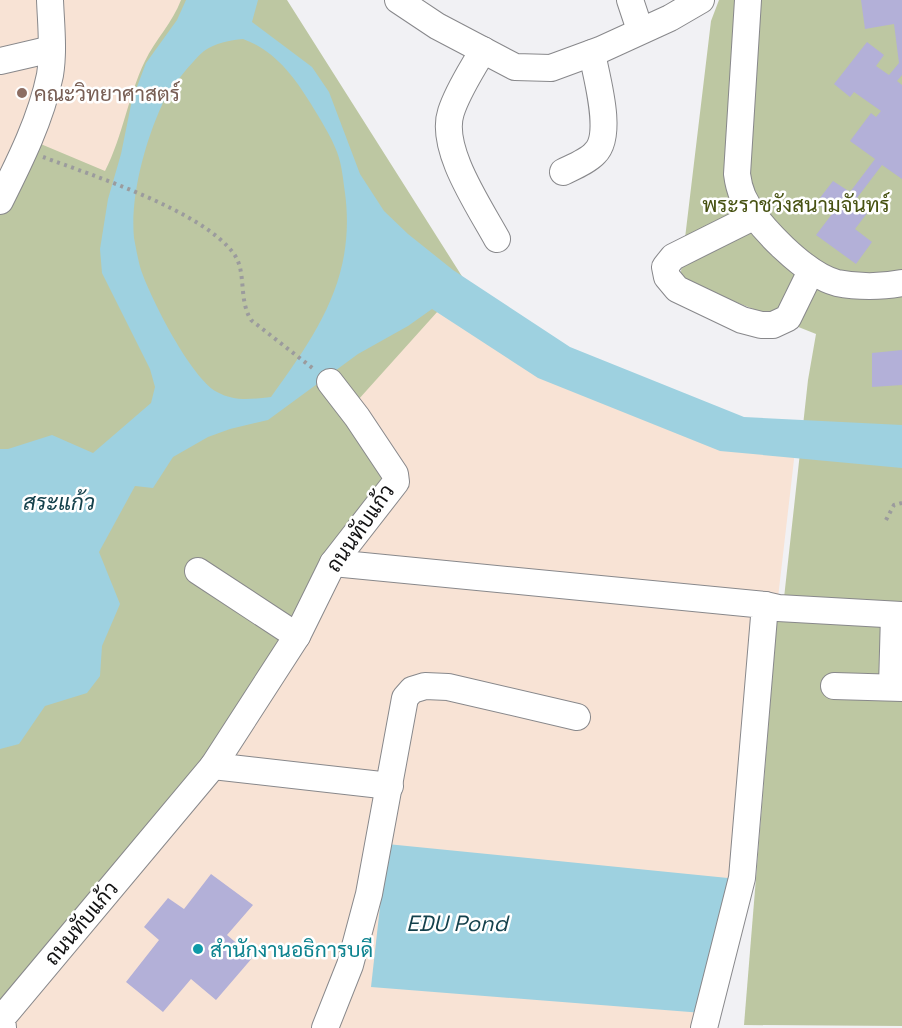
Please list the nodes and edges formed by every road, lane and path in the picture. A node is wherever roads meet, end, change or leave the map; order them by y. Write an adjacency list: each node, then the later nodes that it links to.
1 (50, 0): 7 (lane)
2 (398, 0): 8 (lane)
3 (630, 0): 6 (lane)
4 (700, 0): 6 (lane)
5 (748, 0): 14 (lane)
6 (640, 30): 9 (lane)
7 (52, 49): 10 (lane); 11 (lane)
8 (483, 50): 9 (lane); 15 (lane)
9 (592, 53): 12 (lane)
10 (0, 61)
11 (26, 150): 13 (lane); 18 (path)
12 (563, 172)
13 (0, 201)
14 (755, 216): 16 (lane); 16 (lane)
15 (497, 239)
16 (811, 271): 17 (lane)
17 (902, 283)
18 (330, 382): 21 (lane, ถนนทับแก้ว)
19 (902, 503): 20 (path)
20 (886, 520)
21 (333, 563): 23 (lane); 25 (lane, ถนนทับแก้ว)
22 (198, 572): 25 (lane)
23 (765, 605): 24 (lane); 33 (lane)
24 (898, 615): 27 (lane)
25 (297, 636): 29 (lane, ถนนทับแก้ว)
26 (834, 686): 27 (lane)
27 (897, 687)
28 (577, 717): 30 (lane)
29 (213, 766): 30 (lane); 31 (lane, ถนนทับแก้ว)
30 (390, 786): 32 (lane)
31 (3, 1028)
32 (325, 1028)
33 (704, 1028)

